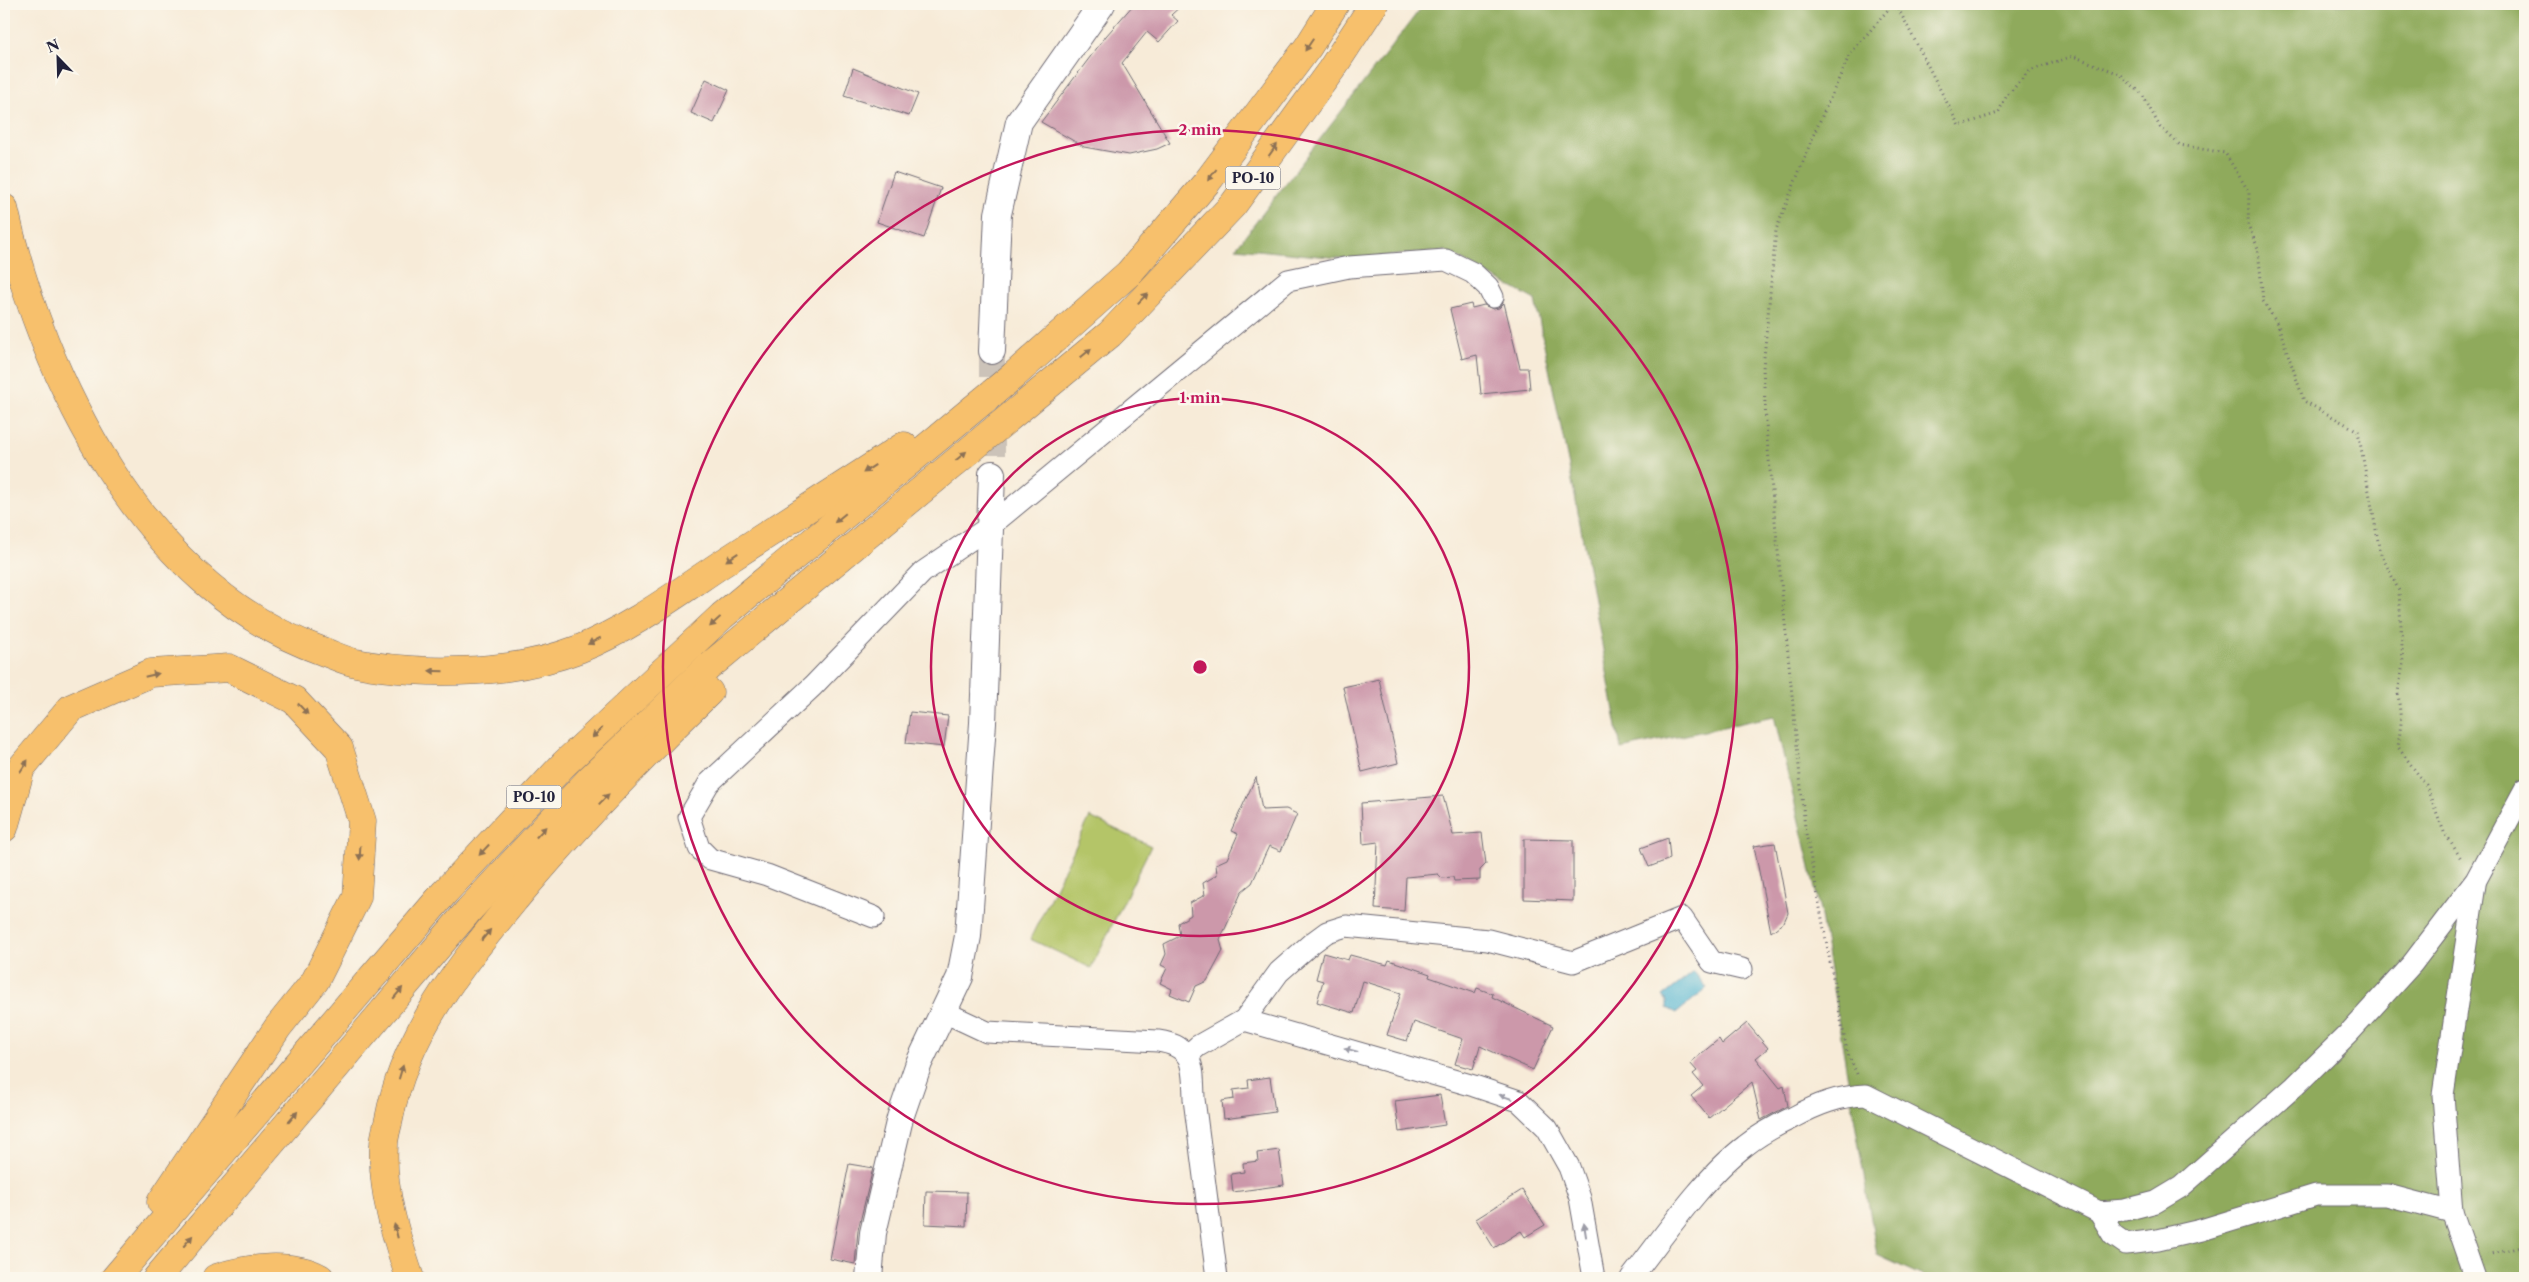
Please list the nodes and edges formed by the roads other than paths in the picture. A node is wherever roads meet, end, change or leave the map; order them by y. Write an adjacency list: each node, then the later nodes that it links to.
1 (1102, 4): 6 (street)
2 (1335, 4): 7 (highway, PO-10, one-way to 7)
3 (1374, 4): 9 (highway, PO-10, one-way to 3)
4 (4, 208): 7 (highway, one-way to 4)
5 (1493, 298): 10 (street)
6 (992, 352)
7 (1013, 376): 23 (highway, PO-10, one-way to 23)
8 (992, 474): 10 (street)
9 (923, 487): 24 (highway, PO-10, one-way to 9); 27 (highway, one-way to 9)
10 (989, 527): 14 (street); 16 (street)
11 (2525, 790): 13 (street)
12 (4, 828): 22 (highway, one-way to 22)
13 (2476, 880): 19 (street); 20 (street)
14 (874, 917)
15 (1742, 969): 17 (street)
16 (946, 1009): 18 (street); 28 (street)
17 (1244, 1020): 18 (street); 30 (street, one-way to 17)
18 (1188, 1055): 29 (street)
19 (2099, 1212): 20 (street); 31 (street)
20 (2452, 1212): 21 (street)
21 (2472, 1269)
22 (111, 1278)
23 (115, 1278)
24 (157, 1278)
25 (216, 1278): 26 (highway)
26 (320, 1278)
27 (410, 1278)
28 (869, 1278)
29 (1217, 1278)
30 (1594, 1278)
31 (1631, 1278)

